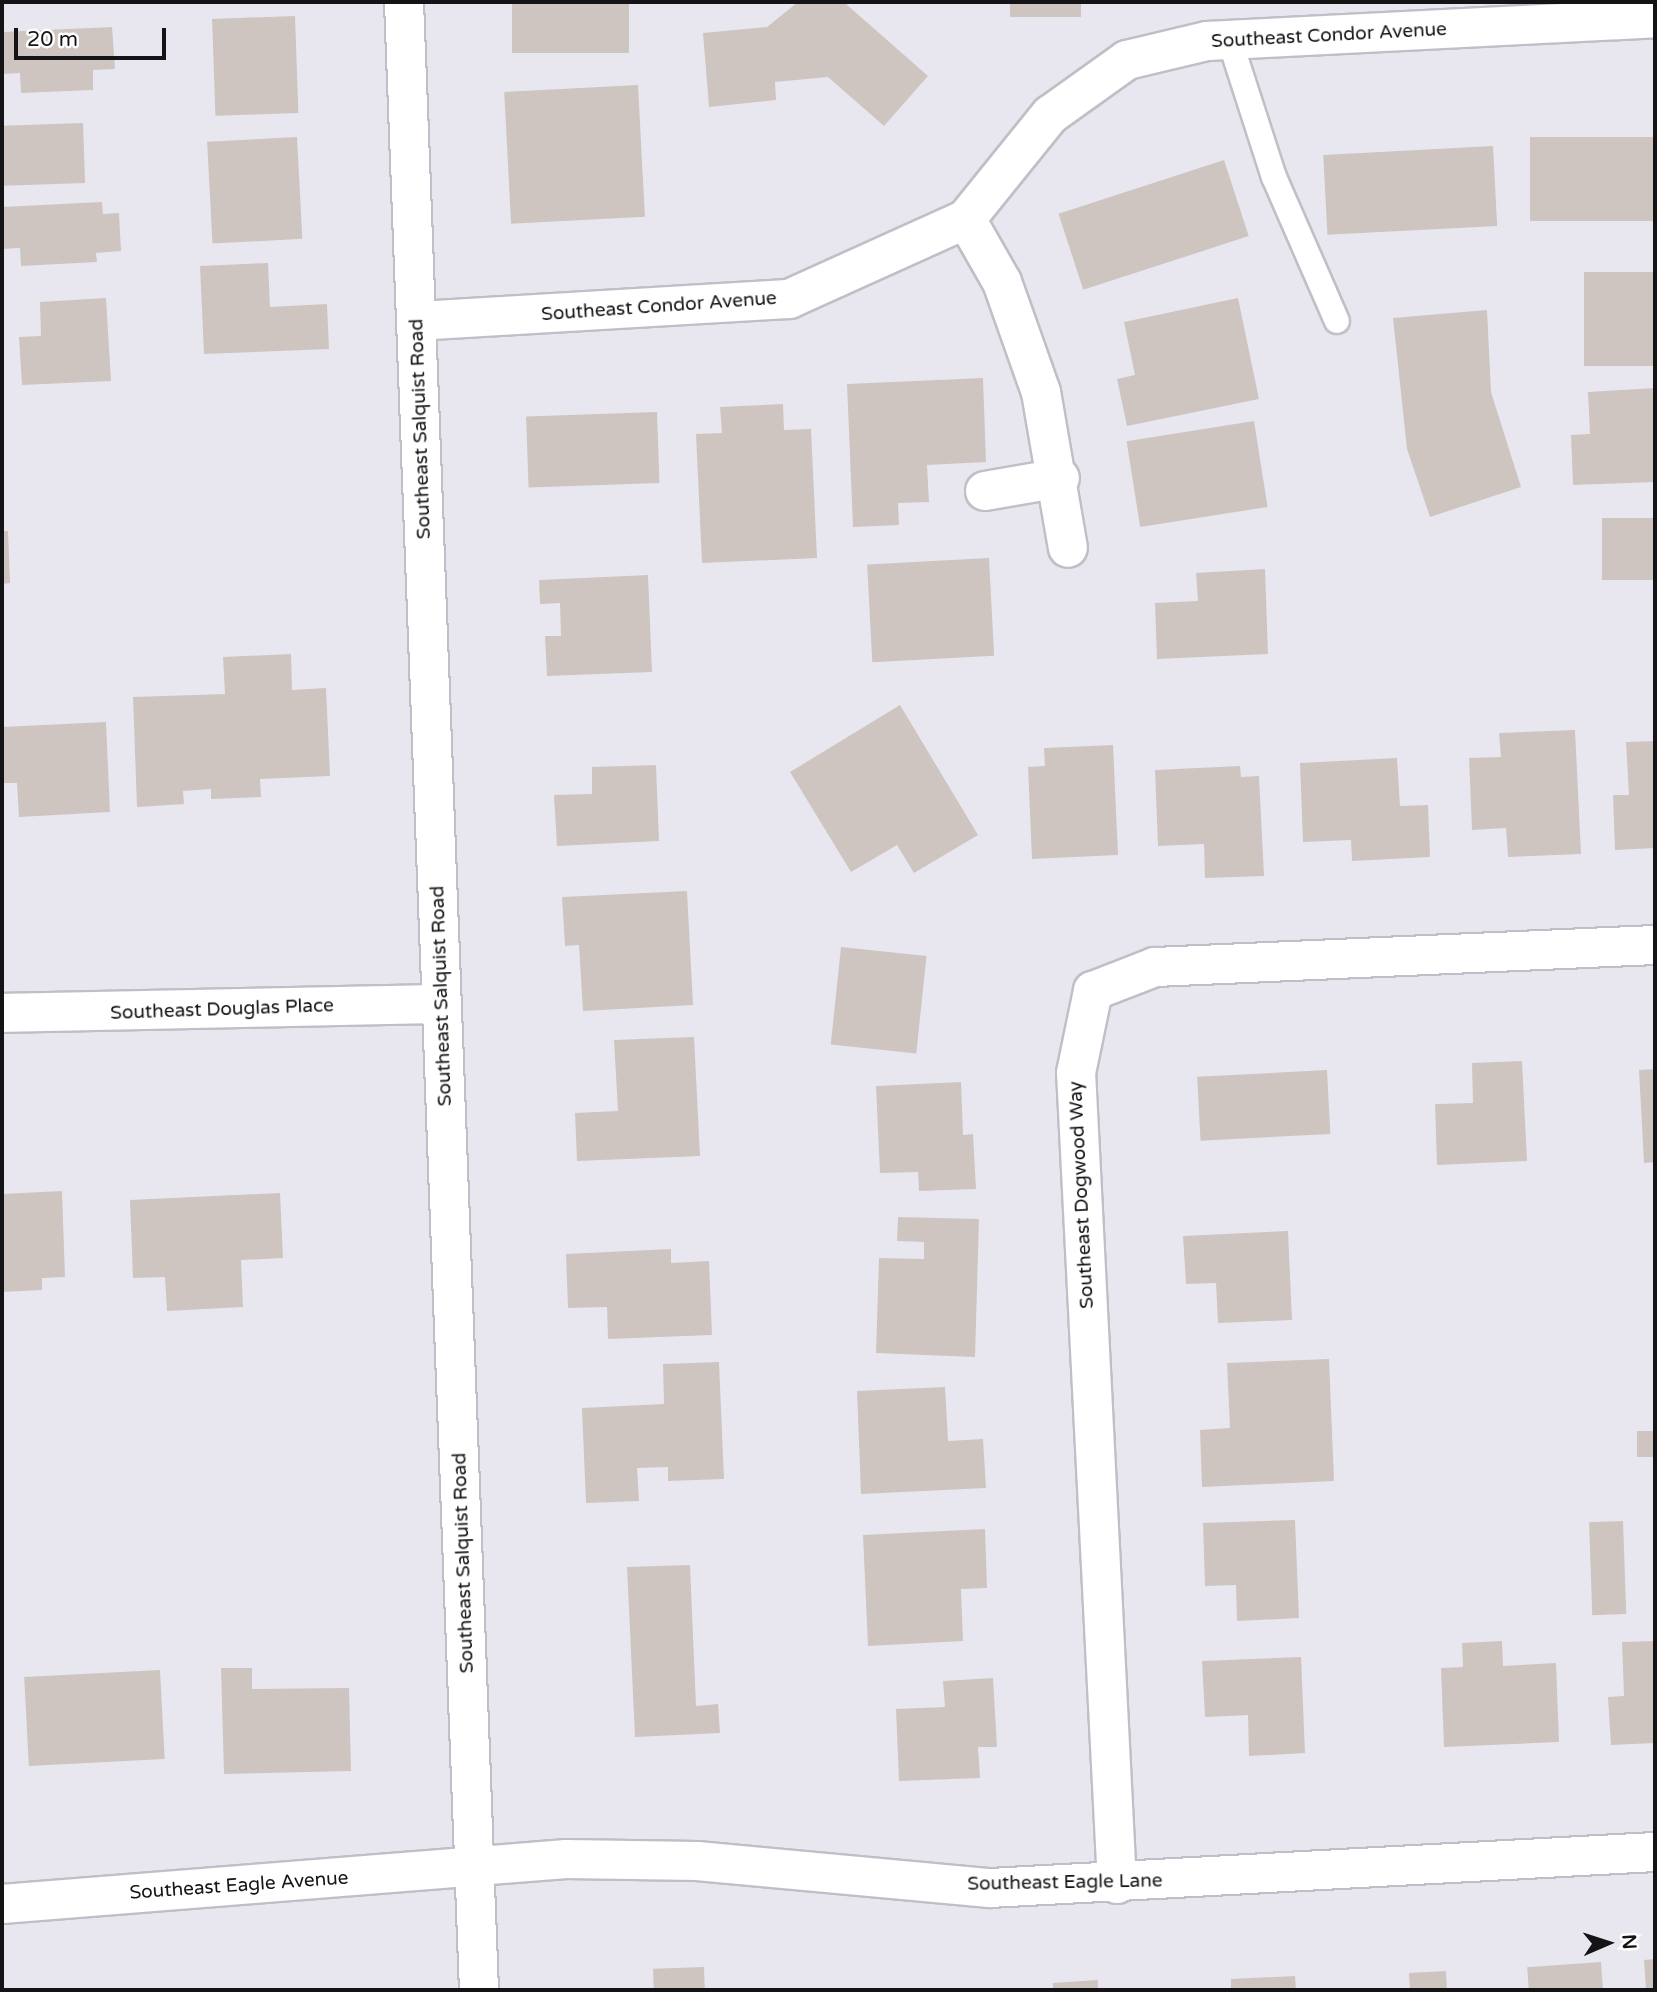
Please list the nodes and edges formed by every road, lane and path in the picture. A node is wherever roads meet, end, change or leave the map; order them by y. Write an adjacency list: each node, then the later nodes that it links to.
1 (404, 2): 5 (street, Southeast Salquist Road)
2 (1655, 18): 3 (street, Southeast Condor Avenue)
3 (1230, 41): 4 (street, Southeast Condor Avenue); 6 (lane)
4 (966, 219): 5 (street, Southeast Condor Avenue); 7 (street)
5 (417, 321): 11 (street, Southeast Salquist Road)
6 (1337, 321)
7 (1060, 478): 8 (street); 9 (street)
8 (985, 491)
9 (1068, 548)
10 (1655, 945): 15 (street, Southeast Dogwood Way)
11 (442, 1004): 12 (street, Southeast Douglas Place); 14 (street, Southeast Salquist Road)
12 (2, 1013)
13 (1655, 1852): 15 (street, Southeast Eagle Lane)
14 (476, 1867): 15 (street, Southeast Eagle Lane); 16 (street, Southeast Eagle Avenue); 17 (street, Southeast Salquist Road)
15 (1117, 1884)
16 (2, 1904)
17 (479, 1990)

